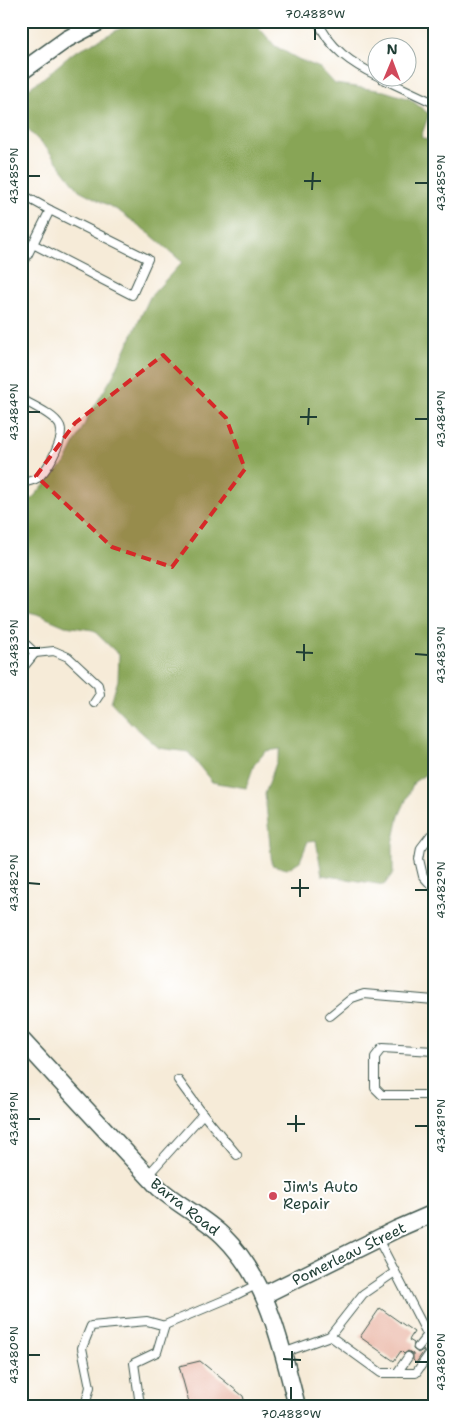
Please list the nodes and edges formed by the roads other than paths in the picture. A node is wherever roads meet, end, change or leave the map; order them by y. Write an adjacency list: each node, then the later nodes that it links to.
1 (101, 21): 4 (street)
2 (318, 21): 3 (lane)
3 (368, 71)
4 (21, 72)
5 (402, 88): 6 (lane)
6 (434, 103)
7 (21, 194): 8 (lane)
8 (50, 210): 9 (lane); 9 (lane)
9 (33, 244): 10 (lane)
10 (22, 263)
11 (21, 400): 12 (lane)
12 (21, 480)
13 (21, 640): 14 (lane)
14 (35, 653): 15 (lane); 16 (lane)
15 (21, 670)
16 (94, 703)
17 (434, 830): 18 (lane)
18 (434, 888)
19 (434, 1000): 20 (lane)
20 (330, 1016)
21 (21, 1039): 27 (street, Barra Road)
22 (434, 1051): 24 (lane)
23 (178, 1080): 25 (lane)
24 (434, 1096)
25 (203, 1114): 26 (lane); 27 (lane)
26 (237, 1155)
27 (147, 1176): 31 (street, Barra Road)
28 (434, 1213): 29 (street, Pomerleau Street)
29 (378, 1239): 30 (lane); 31 (street, Pomerleau Street)
30 (395, 1272): 33 (lane); 34 (lane)
31 (261, 1289): 32 (lane); 37 (street, Barra Road)
32 (165, 1326): 40 (lane); 41 (lane)
33 (330, 1336): 37 (lane); 39 (lane)
34 (427, 1336): 35 (lane); 36 (lane)
35 (418, 1346)
36 (434, 1347): 39 (lane)
37 (283, 1353): 42 (street, Barra Road)
38 (408, 1357): 39 (lane)
39 (397, 1373)
40 (85, 1406)
41 (142, 1406)
42 (297, 1406)

